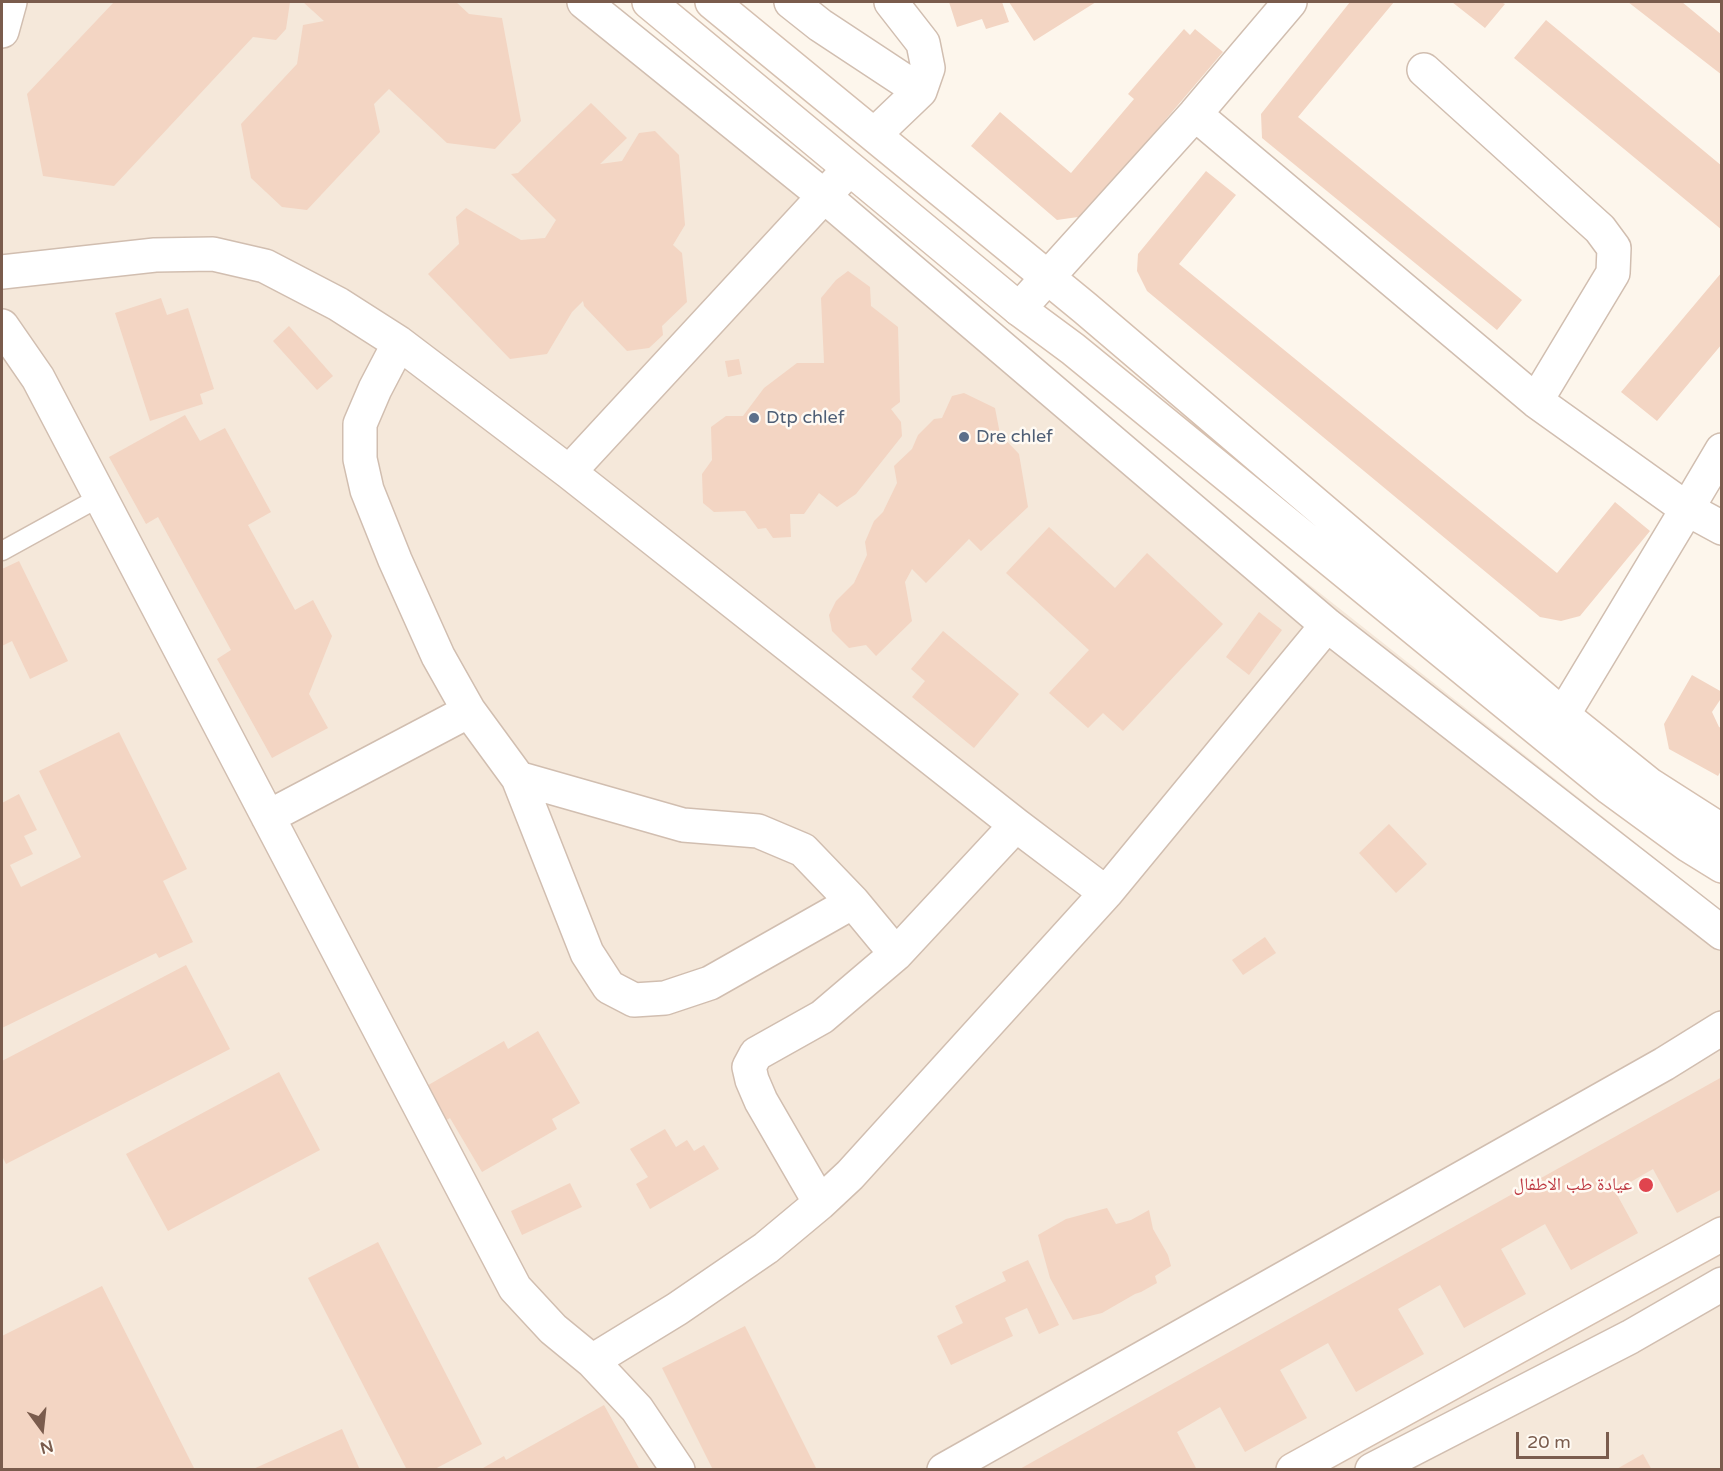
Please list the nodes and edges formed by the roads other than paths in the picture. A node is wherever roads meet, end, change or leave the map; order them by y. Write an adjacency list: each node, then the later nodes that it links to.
1 (10, 2): 8 (street)
2 (584, 2): 14 (street)
3 (649, 2): 13 (street)
4 (712, 2): 12 (street)
5 (792, 2): 10 (street)
6 (891, 2): 10 (street)
7 (1290, 2): 11 (street)
8 (2, 31)
9 (1424, 70): 20 (street)
10 (920, 91): 12 (street)
11 (1195, 114): 16 (street); 20 (street)
12 (875, 134): 16 (street)
13 (850, 168): 14 (street); 17 (street)
14 (824, 196): 22 (street); 27 (street)
15 (2, 272): 19 (street)
16 (1047, 277): 17 (street); 29 (street)
17 (1019, 309): 34 (street)
18 (2, 326): 23 (street)
19 (399, 343): 22 (street); 28 (street)
20 (1536, 401): 24 (street)
21 (1722, 450): 24 (street)
22 (569, 472): 32 (street)
23 (100, 497): 26 (lane); 31 (street)
24 (1687, 509): 25 (street); 29 (street)
25 (1722, 528)
26 (2, 551)
27 (1328, 626): 35 (street); 37 (street)
28 (469, 711): 30 (street); 31 (street)
29 (1563, 715): 33 (street)
30 (518, 778): 36 (street); 36 (street)
31 (268, 817): 45 (street)
32 (1016, 825): 35 (street); 38 (street)
33 (1722, 831)
34 (1722, 866)
35 (1106, 892): 40 (street)
36 (853, 902): 38 (street)
37 (1722, 933)
38 (896, 954): 40 (street)
39 (1722, 1028): 47 (street)
40 (820, 1203): 45 (street)
41 (1722, 1234): 43 (street)
42 (1722, 1284): 44 (street)
43 (1606, 1297): 44 (street); 48 (street)
44 (1630, 1337): 49 (street)
45 (592, 1361): 46 (street)
46 (678, 1470)
47 (944, 1470)
48 (1293, 1470)
49 (1372, 1470)

